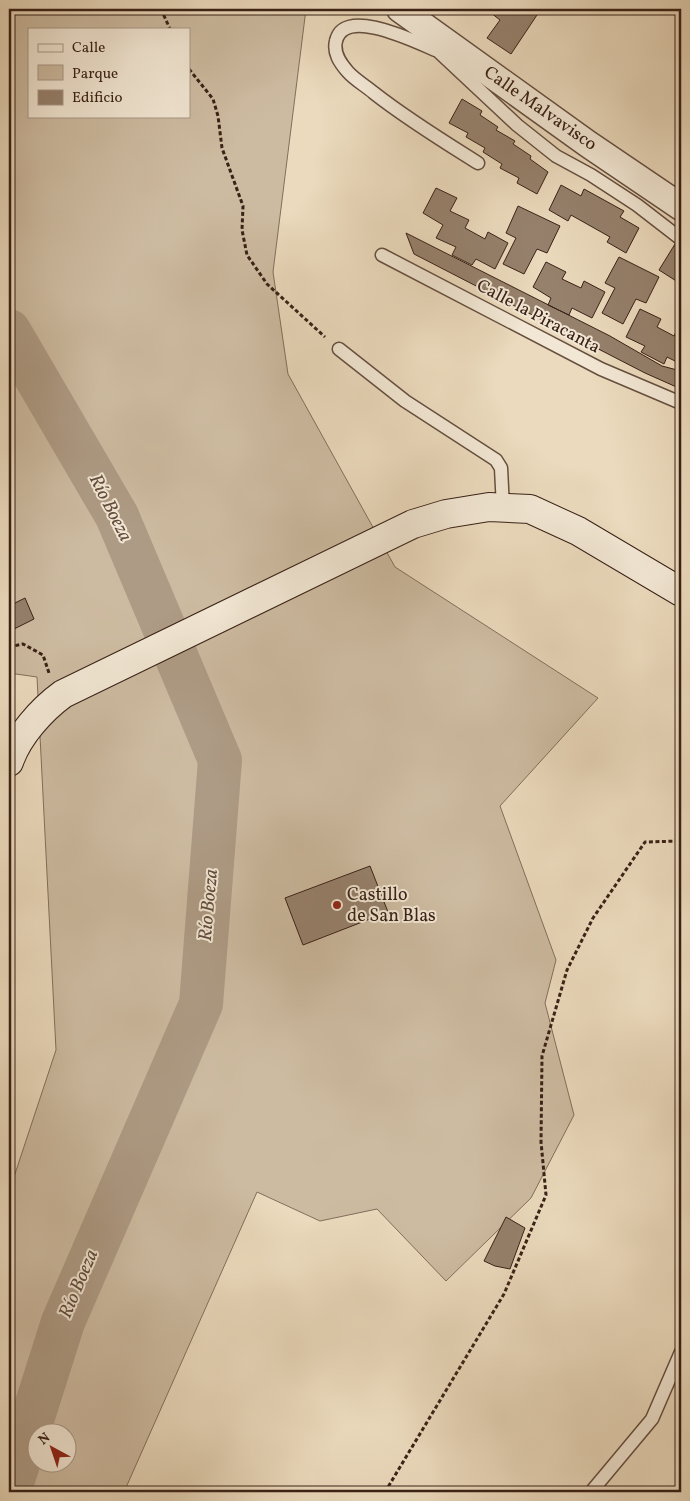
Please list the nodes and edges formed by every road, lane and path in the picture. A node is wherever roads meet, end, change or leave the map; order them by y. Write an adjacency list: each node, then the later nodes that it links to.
1 (161, 9): 3 (path)
2 (400, 9): 4 (street, Calle Malvavisco)
3 (170, 28)
4 (442, 47): 6 (lane); 7 (street, Calle Malvavisco); 8 (lane)
5 (190, 70): 10 (path)
6 (478, 163)
7 (681, 207)
8 (681, 239)
9 (382, 255): 11 (lane, Calle la Piracanta)
10 (339, 349): 12 (lane)
11 (681, 403)
12 (503, 508): 13 (main road); 15 (main road)
13 (681, 592)
14 (9, 647): 15 (path)
15 (55, 700): 16 (main road)
16 (9, 762)
17 (681, 841): 19 (path)
18 (681, 1352): 20 (lane)
19 (385, 1492)
20 (591, 1492)

